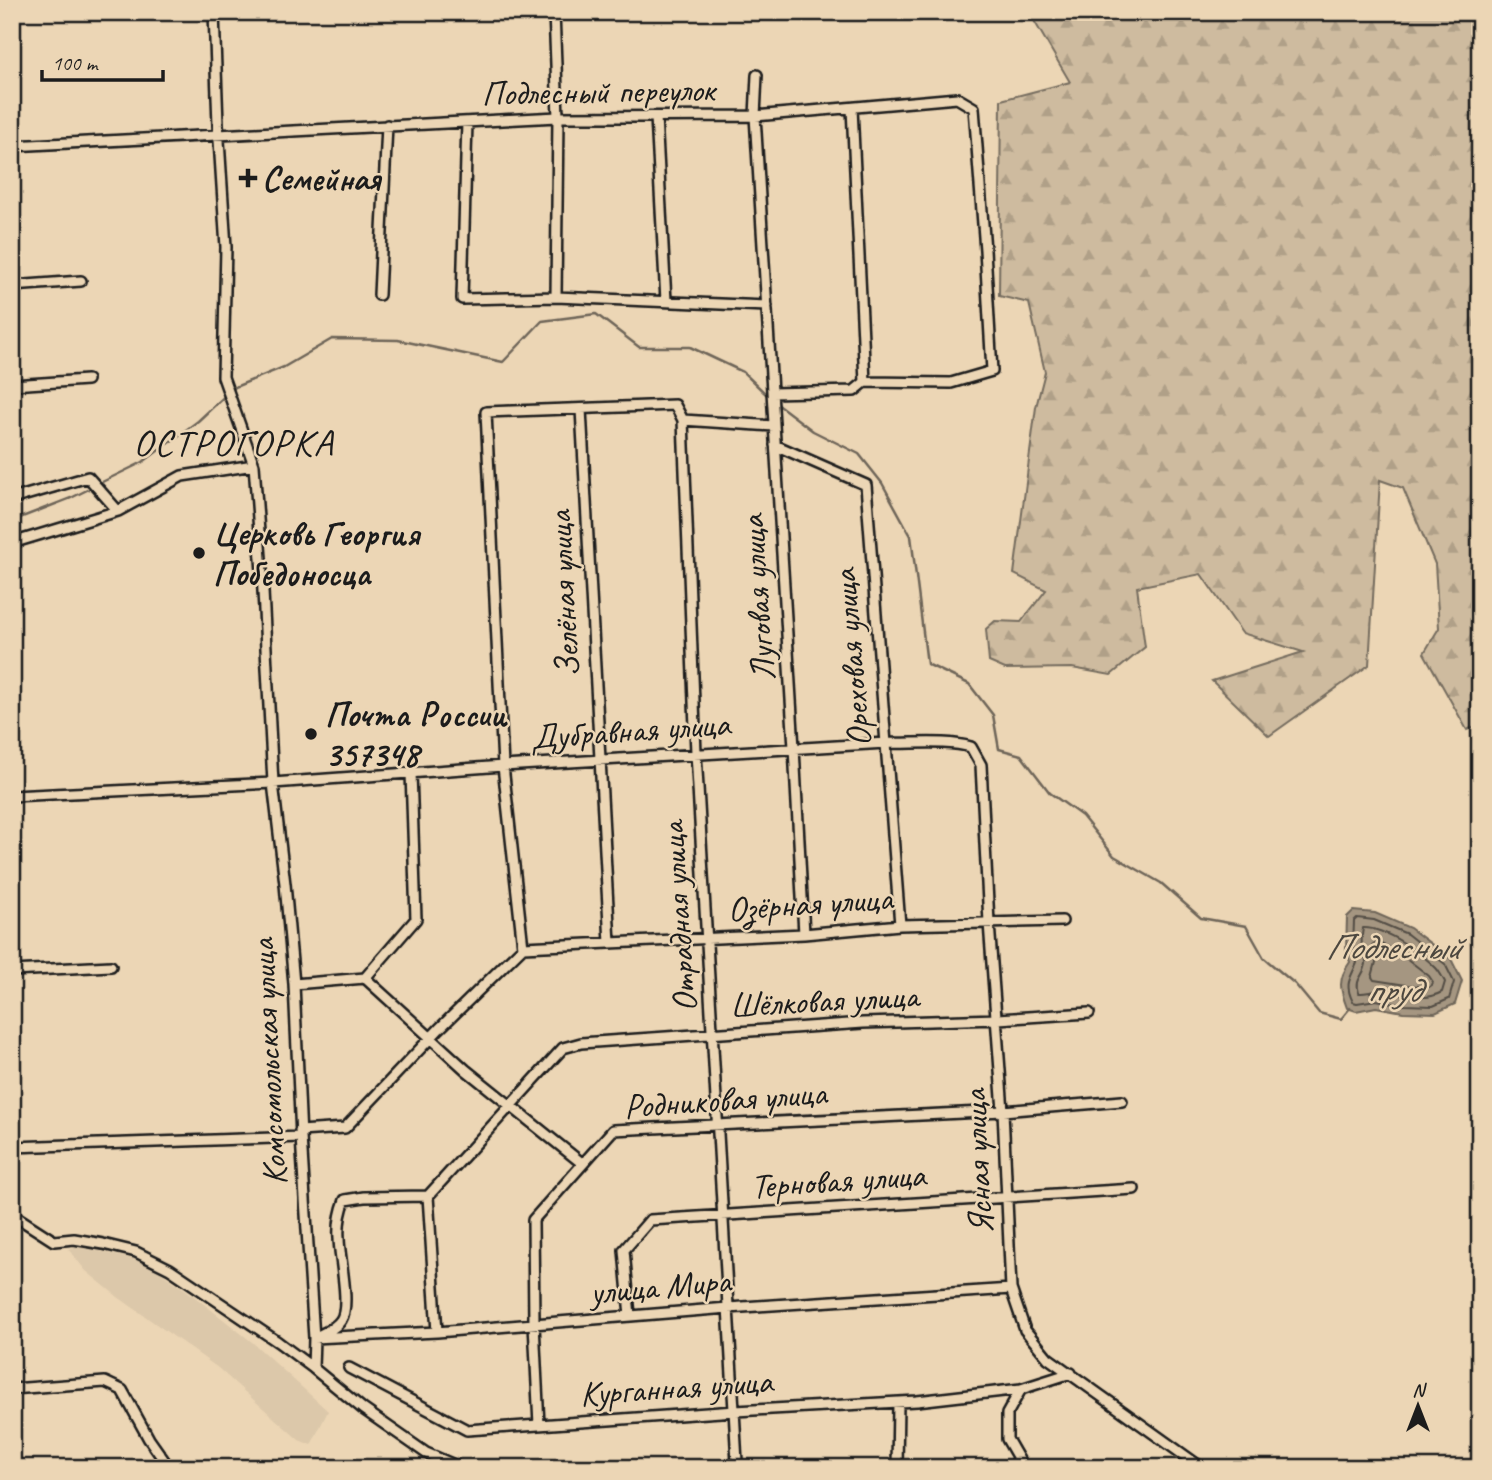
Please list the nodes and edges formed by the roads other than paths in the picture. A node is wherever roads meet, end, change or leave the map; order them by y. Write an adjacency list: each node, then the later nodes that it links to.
1 (214, 12): 10 (street)
2 (554, 12): 6 (street)
3 (757, 75): 5 (street)
4 (852, 108): 5 (street, Подлесный переулок); 19 (street); 19 (street, Подлесный переулок)
5 (755, 116): 7 (street, Подлесный переулок); 17 (street)
6 (558, 117): 7 (street, Подлесный переулок); 8 (street, Подлесный переулок); 15 (street)
7 (656, 117): 16 (street)
8 (467, 122): 9 (street, Подлесный переулок); 15 (street)
9 (387, 125): 10 (street, Подлесный переулок); 14 (street)
10 (220, 135): 11 (street, Подлесный переулок); 26 (street, Комсомольская улица)
11 (12, 146)
12 (81, 281): 13 (street)
13 (12, 286)
14 (379, 295)
15 (556, 297): 16 (street)
16 (666, 301): 17 (street)
17 (767, 306): 21 (street)
18 (87, 380): 20 (street)
19 (864, 382): 21 (street)
20 (12, 385)
21 (772, 393): 24 (street, Луговая улица)
22 (581, 409): 23 (street); 33 (street, Зелёная улица); 35 (street)
23 (683, 420): 24 (street); 32 (street, Отрадная улица)
24 (774, 426): 25 (street, Луговая улица)
25 (775, 445): 30 (street, Ореховая улица); 31 (street, Луговая улица)
26 (254, 464): 28 (street); 37 (street, Комсомольская улица)
27 (12, 499): 28 (street)
28 (118, 511): 29 (street)
29 (12, 543)
30 (886, 743): 31 (street, Дубравная улица); 34 (street, Дубравная улица); 41 (street, Ореховая улица)
31 (794, 748): 32 (street, Дубравная улица); 42 (street, Луговая улица)
32 (696, 754): 33 (street, Дубравная улица); 43 (street, Отрадная улица)
33 (600, 761): 35 (street, Дубравная улица); 44 (street, Зелёная улица)
34 (981, 765): 40 (street, Ясная улица)
35 (503, 766): 36 (street, Дубравная улица); 45 (street)
36 (411, 773): 37 (street, Дубравная улица); 48 (street)
37 (273, 783): 38 (street, Дубравная улица); 49 (street, Комсомольская улица)
38 (12, 796)
39 (1062, 920): 40 (street, Озёрная улица)
40 (989, 923): 41 (street, Озёрная улица); 51 (street, Ясная улица)
41 (900, 925): 42 (street, Озёрная улица)
42 (804, 934): 43 (street, Озёрная улица)
43 (707, 937): 44 (street, Озёрная улица); 52 (street, Отрадная улица)
44 (610, 943): 45 (street, Озёрная улица)
45 (523, 947): 53 (street)
46 (111, 966): 47 (street)
47 (12, 971)
48 (365, 978): 49 (street); 53 (street)
49 (294, 984): 58 (street, Комсомольская улица)
50 (1089, 1013): 51 (street, Шёлковая улица)
51 (998, 1019): 52 (street, Шёлковая улица); 56 (street, Ясная улица)
52 (713, 1034): 55 (street, Шёлковая улица); 57 (street, Отрадная улица)
53 (432, 1038): 55 (street); 58 (street)
54 (1122, 1101): 56 (street, Родниковая улица)
55 (511, 1105): 60 (street); 62 (street, Шёлковая улица)
56 (1003, 1111): 57 (street, Родниковая улица); 63 (street, Ясная улица)
57 (718, 1125): 60 (street, Родниковая улица); 65 (street, Отрадная улица)
58 (301, 1134): 59 (street); 71 (street, Комсомольская улица)
59 (12, 1147)
60 (583, 1164): 69 (street, Родниковая улица)
61 (1134, 1189): 63 (street, Терновая улица)
62 (428, 1196): 70 (street); 71 (street)
63 (1008, 1198): 65 (street, Терновая улица); 66 (street, Ясная улица)
64 (12, 1214): 72 (street)
65 (723, 1216): 67 (street, Отрадная улица); 68 (street, Терновая улица)
66 (1011, 1289): 67 (street, улица Мира); 74 (street, Ясная улица)
67 (728, 1308): 68 (street, улица Мира); 78 (street, Отрадная улица)
68 (630, 1316): 69 (street, улица Мира)
69 (534, 1324): 70 (street, улица Мира); 79 (street, Родниковая улица)
70 (437, 1332): 71 (street, улица Мира)
71 (314, 1338): 72 (street, Комсомольская улица)
72 (313, 1368): 82 (street)
73 (349, 1368): 79 (street, Курганная улица)
74 (1071, 1373): 75 (street, Курганная улица); 85 (street, Ясная улица)
75 (1021, 1388): 77 (street, Курганная улица); 84 (street)
76 (12, 1389): 81 (street)
77 (898, 1403): 78 (street, Курганная улица); 83 (street)
78 (734, 1411): 79 (street, Курганная улица); 80 (street, Отрадная улица)
79 (539, 1424)
80 (737, 1462)
81 (170, 1468)
82 (461, 1468)
83 (897, 1468)
84 (1026, 1468)
85 (1202, 1468)

